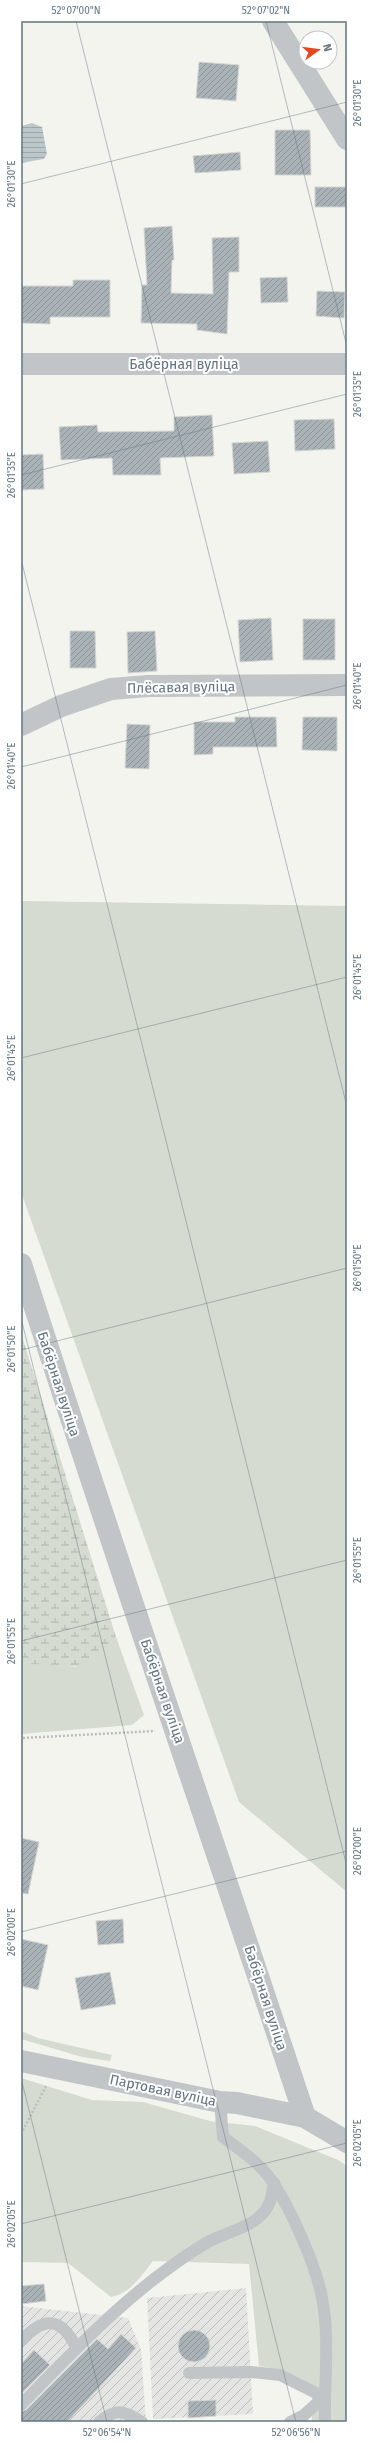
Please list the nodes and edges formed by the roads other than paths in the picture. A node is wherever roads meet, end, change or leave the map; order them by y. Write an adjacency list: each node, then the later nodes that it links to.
1 (273, 21): 2 (street)
2 (347, 139)
3 (21, 364): 4 (street, Бабёрная вуліца)
4 (347, 364)
5 (347, 685): 6 (street, Плёсавая вуліца)
6 (21, 725)
7 (21, 1264): 10 (street, Бабёрная вуліца)
8 (21, 2061): 9 (street, Партовая вуліца)
9 (220, 2102): 10 (street, Партовая вуліца); 12 (lane)
10 (306, 2117): 11 (street, Партовая вуліца)
11 (347, 2142)
12 (274, 2183): 14 (lane); 16 (lane)
13 (21, 2340): 14 (lane)
14 (76, 2347): 17 (lane)
15 (189, 2373): 16 (lane)
16 (324, 2398): 20 (lane); 21 (lane)
17 (21, 2406)
18 (99, 2422): 19 (lane)
19 (142, 2422)
20 (290, 2422)
21 (324, 2422)

